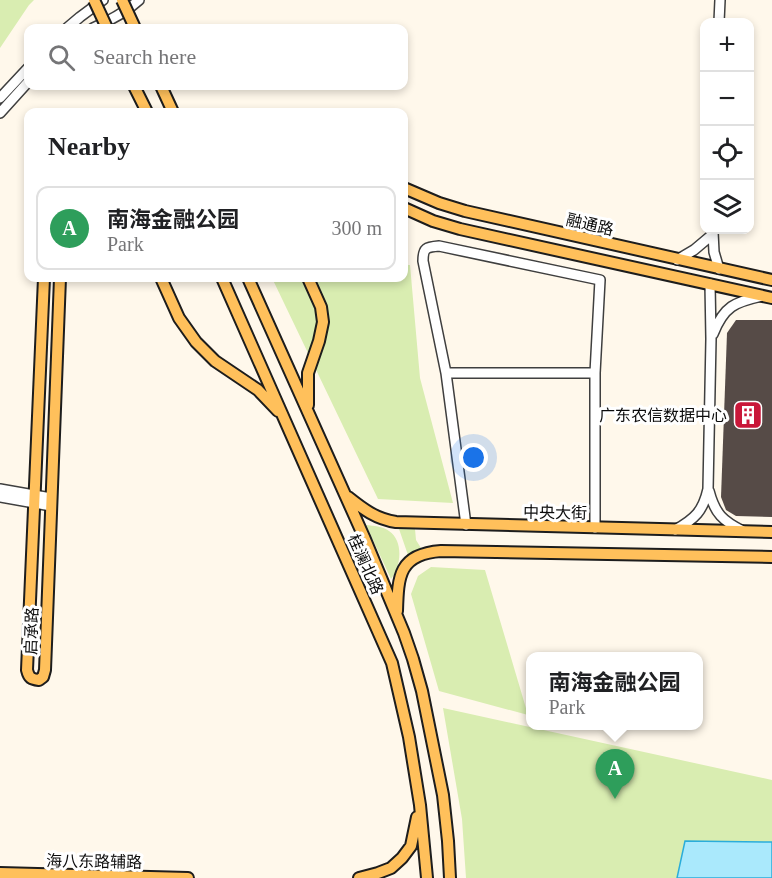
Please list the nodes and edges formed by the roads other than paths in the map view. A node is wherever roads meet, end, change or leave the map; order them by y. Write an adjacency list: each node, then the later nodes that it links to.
1 (94, 0): 9 (main road, bridge)
2 (103, 0): 7 (street)
3 (122, 0): 10 (main road, bridge)
4 (139, 0): 8 (street)
5 (720, 0): 6 (street)
6 (719, 18)
7 (72, 24)
8 (102, 24)
9 (105, 24)
10 (133, 24)
11 (24, 72): 15 (street)
12 (24, 86): 18 (street)
13 (136, 90): 16 (main road)
14 (163, 90): 17 (main road)
15 (0, 98)
16 (145, 108)
17 (171, 108)
18 (0, 112)
19 (408, 190): 23 (main road, 融通路)
20 (408, 210): 32 (main road, 融通路)
21 (711, 234): 23 (street)
22 (713, 234): 24 (street)
23 (676, 260): 24 (main road, 融通路)
24 (719, 269): 25 (main road, 融通路)
25 (772, 280)
26 (44, 282): 43 (main road, 启承路)
27 (60, 282): 44 (main road, 启承路)
28 (163, 282): 38 (main road)
29 (224, 282): 38 (main road, 桂澜北路)
30 (250, 282): 37 (main road, 桂澜北路)
31 (310, 282): 37 (main road)
32 (710, 284): 33 (main road, 融通路); 34 (street)
33 (767, 297): 34 (street)
34 (711, 339): 40 (street)
35 (446, 373): 36 (street); 36 (street); 45 (street)
36 (595, 373): 46 (street)
37 (308, 411): 41 (main road, 桂澜北路)
38 (285, 418): 52 (main road, 桂澜北路)
39 (0, 489): 43 (street)
40 (708, 489): 47 (street); 48 (street)
41 (346, 495): 45 (main road, 中央大街); 51 (main road, 桂澜北路)
42 (0, 497): 43 (street)
43 (34, 499): 44 (street); 44 (main road, 启承路)
44 (51, 502)
45 (466, 525): 46 (main road, 中央大街)
46 (595, 528): 47 (main road, 中央大街)
47 (675, 530): 48 (main road, 中央大街)
48 (744, 531): 49 (main road, 中央大街)
49 (772, 532)
50 (772, 557): 51 (main road)
51 (396, 615): 60 (main road, 桂澜北路)
52 (420, 805): 58 (main road); 59 (main road, 桂澜北路)
53 (0, 873): 54 (main road, 海八东路辅路)
54 (19, 876): 55 (main road, 海八东路辅路)
55 (31, 876): 56 (main road, 海八东路辅路)
56 (110, 877): 57 (main road, 海八东路辅路)
57 (188, 878)
58 (359, 878)
59 (427, 878)
60 (450, 878)

